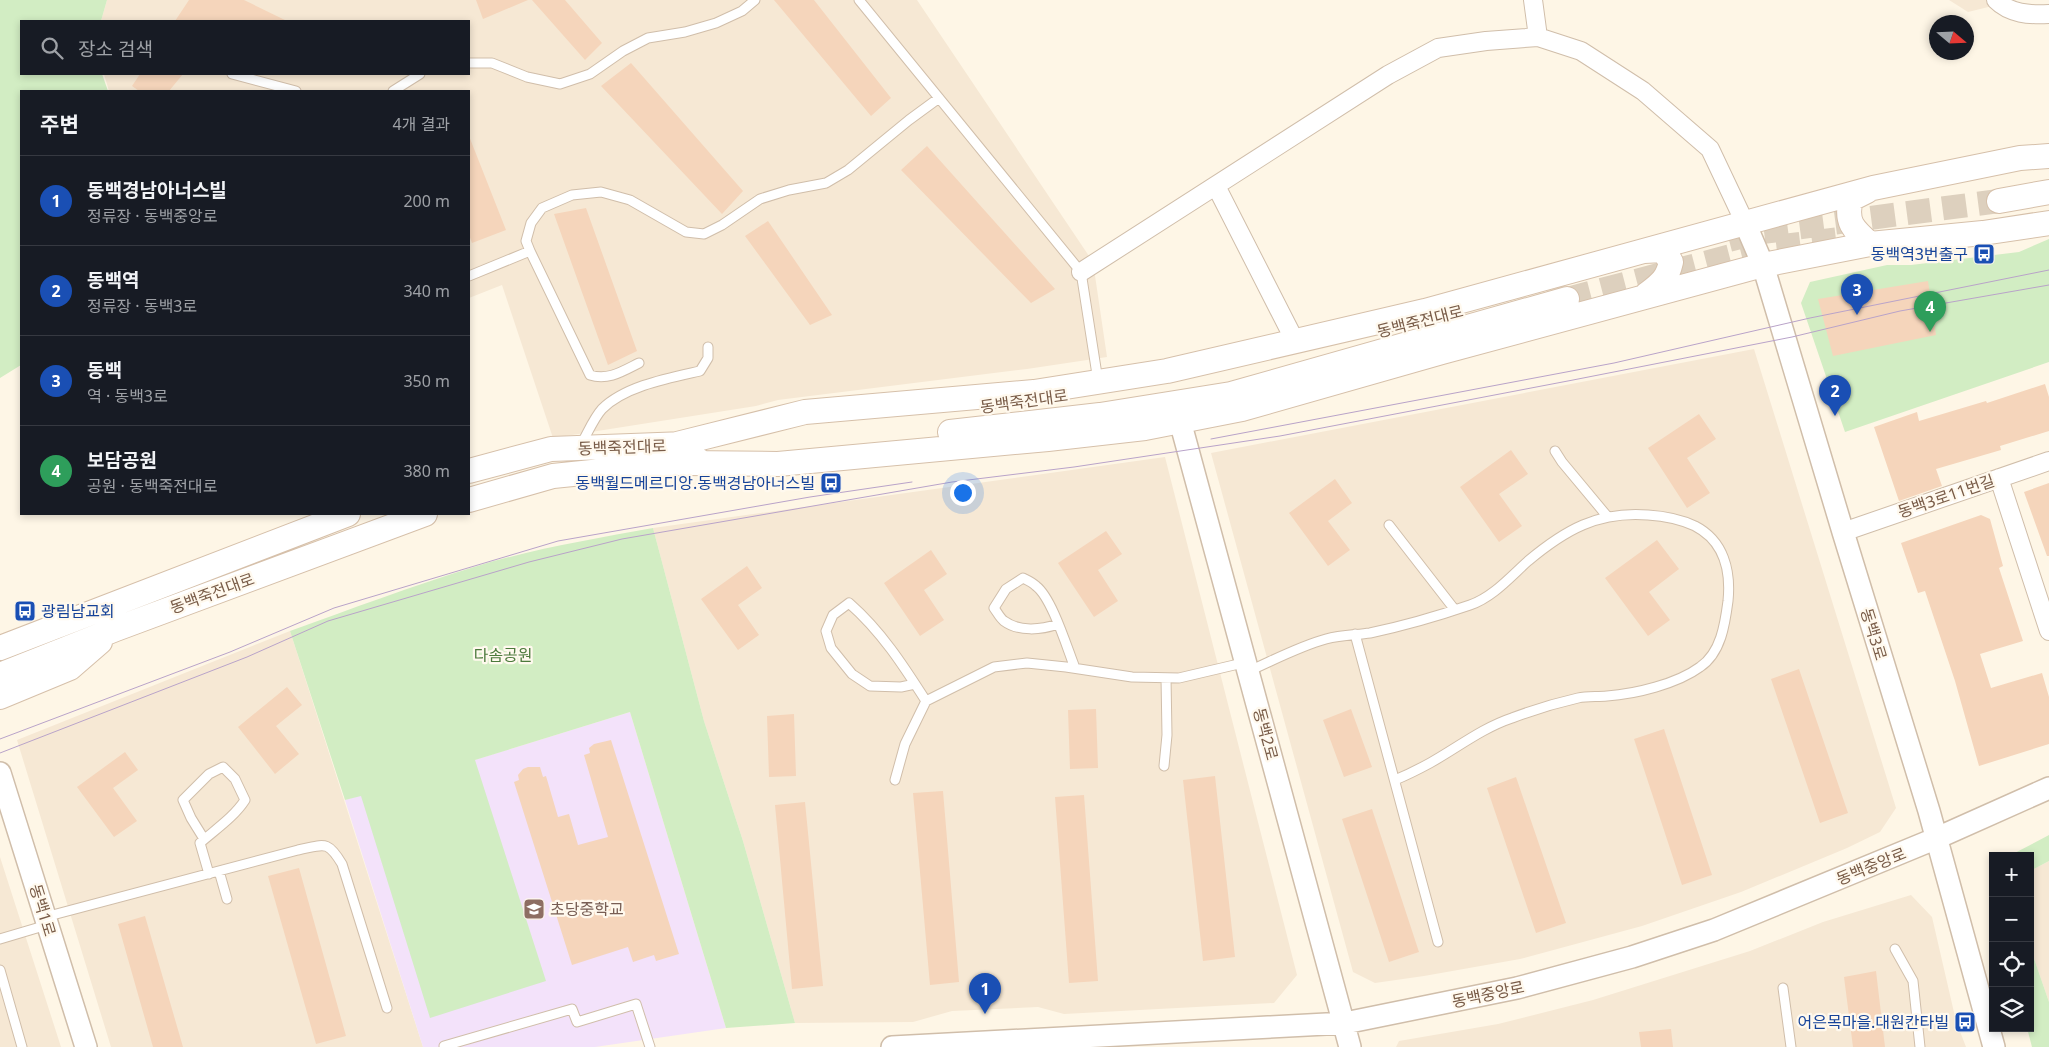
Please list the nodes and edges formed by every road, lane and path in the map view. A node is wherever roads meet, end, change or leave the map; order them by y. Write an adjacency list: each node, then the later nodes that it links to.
1 (755, 0): 7 (lane)
2 (858, 0): 12 (lane)
3 (1533, 0): 6 (street)
4 (1996, 0): 5 (street)
5 (2049, 14)
6 (1538, 37): 14 (street); 18 (street)
7 (470, 63)
8 (236, 75): 11 (lane)
9 (419, 75): 10 (lane)
10 (403, 88)
11 (292, 90)
12 (939, 98): 21 (lane); 24 (lane)
13 (2049, 156): 15 (main road)
14 (1216, 186): 24 (street); 28 (street)
15 (1873, 188): 18 (main road); 20 (main road)
16 (2049, 192): 17 (main road)
17 (2049, 212)
18 (1745, 223): 22 (main road); 23 (street, 동백3로)
19 (2049, 223): 20 (main road)
20 (1870, 244): 23 (main road)
21 (530, 250): 25 (lane); 30 (lane)
22 (1643, 251): 27 (main road); 28 (main road)
23 (1763, 265): 27 (main road); 44 (street, 동백3로)
24 (1082, 272): 31 (lane)
25 (470, 276)
26 (1569, 291): 35 (main road, 동백죽전대로)
27 (1643, 298): 32 (main road)
28 (1295, 341): 31 (main road)
29 (708, 347): 33 (lane)
30 (639, 363)
31 (1098, 382): 35 (main road)
32 (1180, 421): 35 (main road); 51 (street, 동백2로)
33 (578, 448): 35 (main road, 동백죽전대로); 37 (main road, 동백죽전대로)
34 (1555, 451): 42 (lane)
35 (677, 454): 39 (main road, 동백죽전대로)
36 (2049, 461): 38 (street, 동백3로11번길)
37 (470, 471)
38 (1999, 478): 44 (street, 동백3로11번길); 48 (street)
39 (470, 500)
40 (345, 515): 50 (main road, 동백죽전대로)
41 (422, 515): 47 (main road, 동백죽전대로)
42 (1607, 516): 45 (lane); 61 (lane)
43 (1389, 525): 45 (lane)
44 (1843, 532): 63 (street, 동백3로)
45 (1455, 610): 49 (lane)
46 (1058, 624): 46 (lane); 52 (lane)
47 (116, 629): 53 (main road, 동백죽전대로); 56 (main road)
48 (2049, 631)
49 (1355, 634): 51 (lane); 61 (lane)
50 (0, 648)
51 (1248, 666): 54 (lane); 75 (street, 동백2로)
52 (1075, 668): 54 (lane); 57 (lane)
53 (0, 675)
54 (1166, 678): 58 (lane)
55 (915, 684): 55 (lane); 57 (lane)
56 (0, 697)
57 (926, 701): 60 (lane)
58 (1164, 766)
59 (0, 773): 68 (street, 동백1로)
60 (895, 780)
61 (1395, 780): 70 (lane)
62 (2049, 788): 63 (street, 동백중앙로)
63 (1938, 838): 75 (street, 동백중앙로); 84 (street, 동백3로)
64 (204, 839): 64 (lane); 66 (lane)
65 (219, 871): 66 (lane); 67 (lane); 74 (lane)
66 (209, 874): 68 (lane)
67 (227, 899)
68 (46, 921): 69 (lane); 78 (street, 동백1로)
69 (0, 939)
70 (1438, 942)
71 (1895, 949): 83 (lane)
72 (0, 970): 77 (lane)
73 (1783, 988): 82 (lane)
74 (387, 1008)
75 (1344, 1023): 80 (street, 동백중앙로); 81 (street, 동백2로)
76 (444, 1046): 79 (lane)
77 (22, 1047)
78 (86, 1047)
79 (650, 1047)
80 (892, 1047)
81 (1350, 1047)
82 (1790, 1047)
83 (1920, 1047)
84 (1994, 1047)

